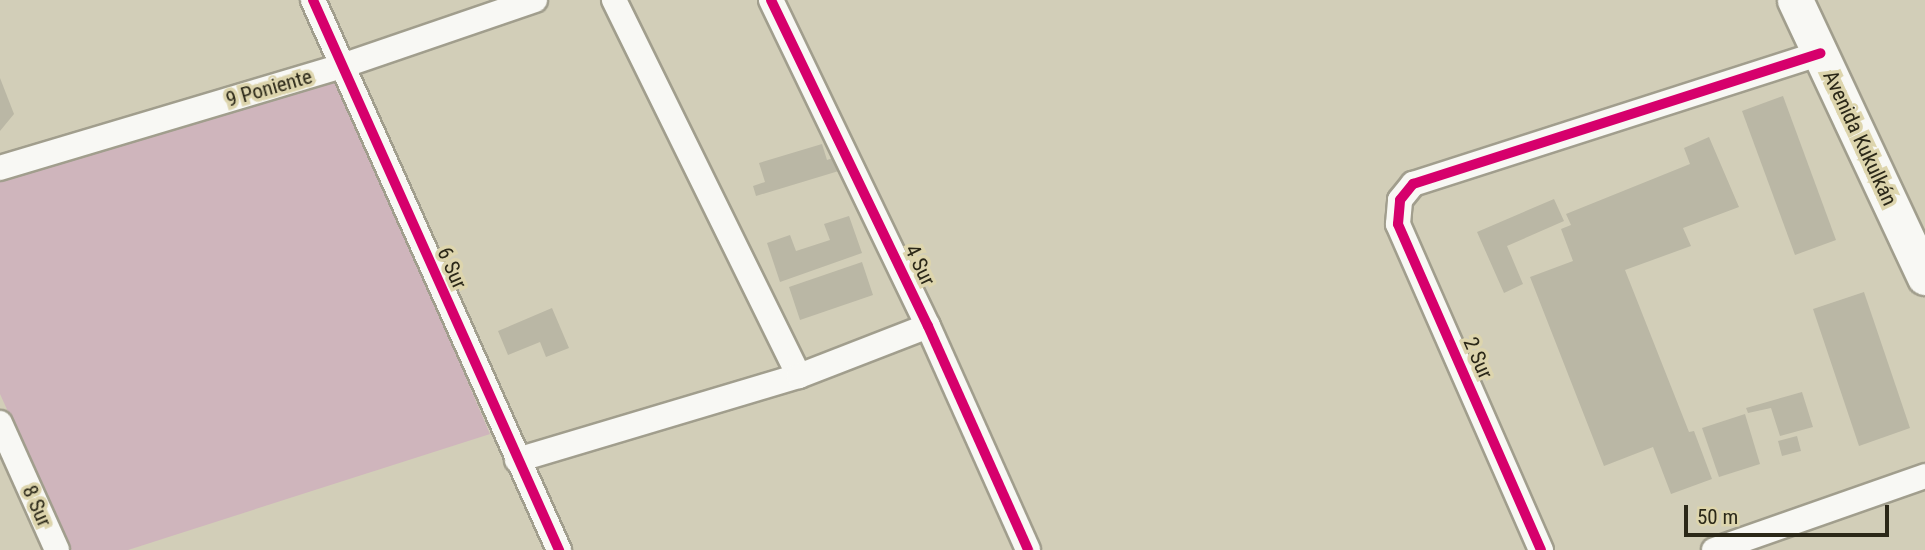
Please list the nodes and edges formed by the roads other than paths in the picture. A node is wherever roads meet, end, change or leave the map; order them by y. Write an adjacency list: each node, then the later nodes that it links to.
1 (313, 0): 7 (street, 6 Sur)
2 (535, 0): 7 (street, 9 Poniente)
3 (614, 0): 11 (street)
4 (771, 0): 10 (street, 4 Sur)
5 (1795, 0): 6 (street, Avenida Kukulkán)
6 (1820, 53): 9 (street, Avenida Kukulkán); 18 (street, 2 Sur)
7 (342, 66): 8 (street, 9 Poniente); 13 (street, 6 Sur)
8 (0, 167)
9 (1925, 276)
10 (928, 326): 11 (street); 17 (street, 4 Sur)
11 (799, 376): 13 (street)
12 (0, 423): 15 (street, 8 Sur)
13 (517, 460): 16 (street, 6 Sur)
14 (1925, 476): 19 (street)
15 (57, 550)
16 (559, 550)
17 (1028, 550)
18 (1541, 550)
19 (1713, 550)

